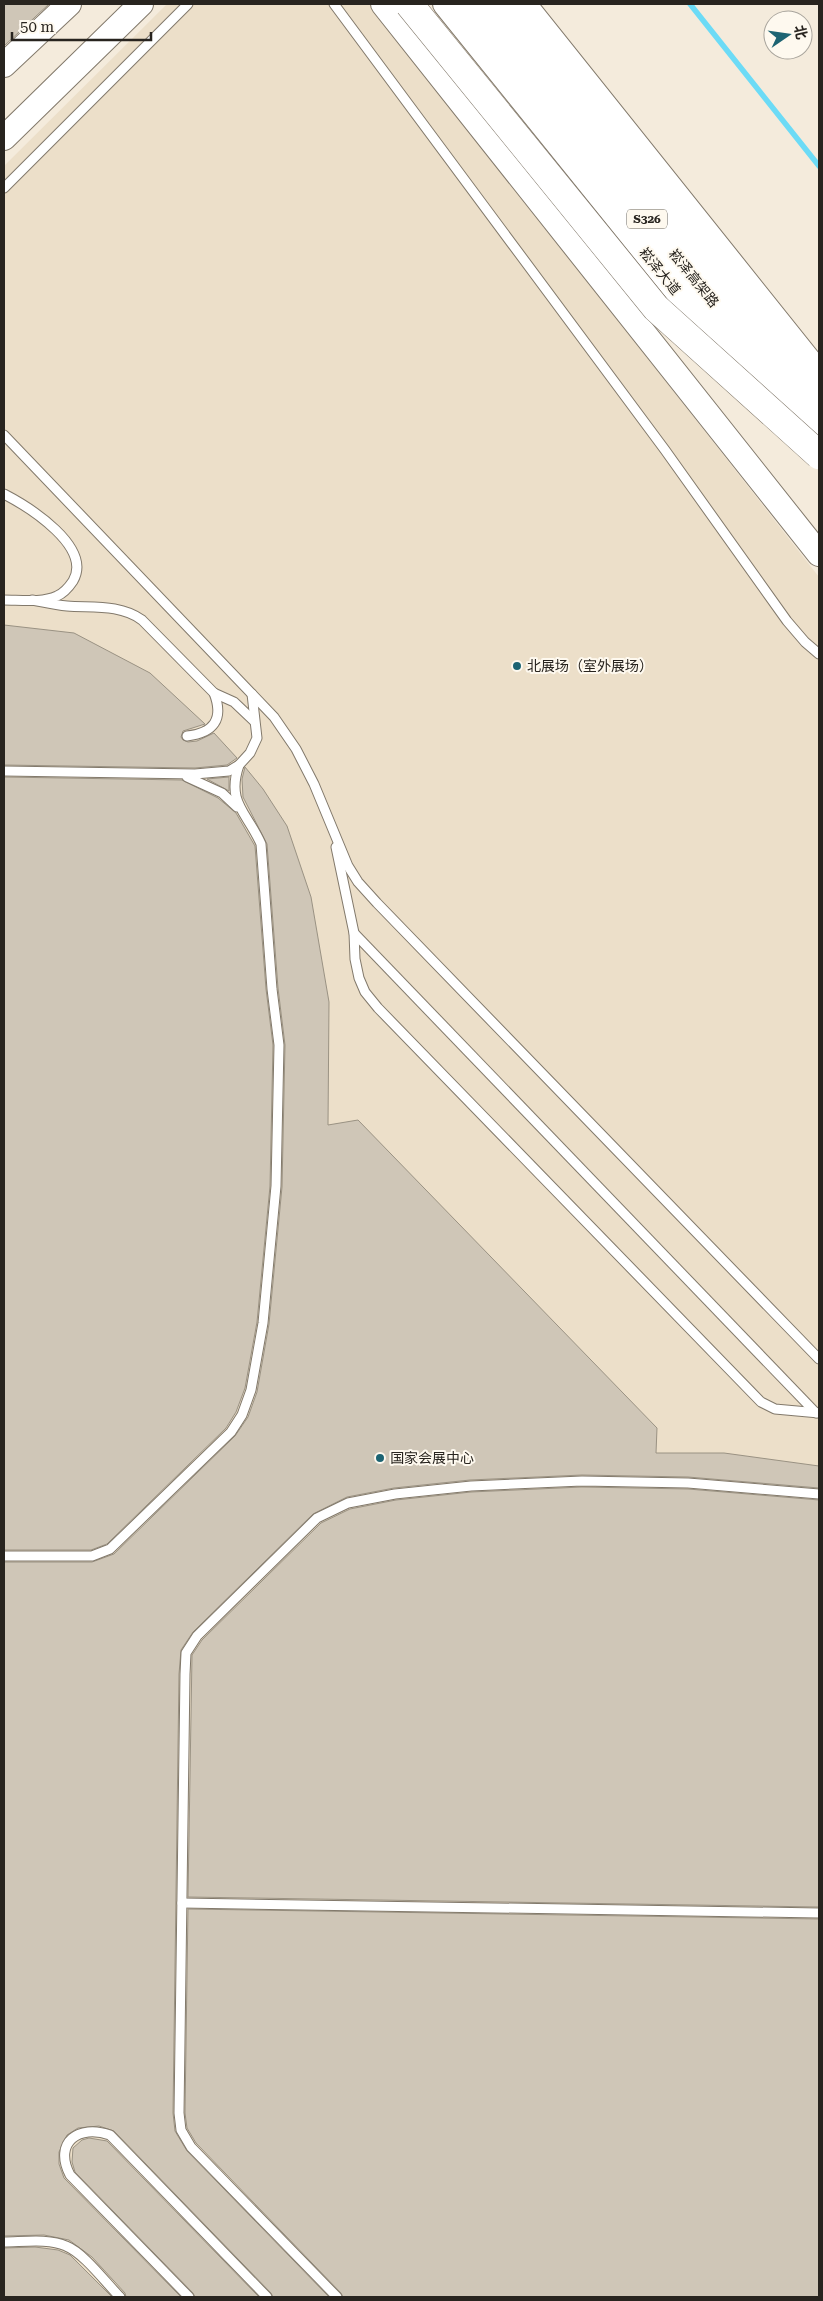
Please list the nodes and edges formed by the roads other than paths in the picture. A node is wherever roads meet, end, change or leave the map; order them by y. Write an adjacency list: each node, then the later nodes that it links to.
1 (69, 4): 11 (main road)
2 (141, 4): 12 (main road)
3 (188, 4): 13 (lane)
4 (334, 4): 24 (lane)
5 (383, 4): 21 (main road)
6 (409, 4): 18 (highway, bridge)
7 (445, 4): 19 (main road, 崧泽大道)
8 (474, 4): 17 (highway, 崧泽高架路 / S326)
9 (502, 4): 15 (highway, 崧泽高架路 / S326)
10 (524, 4): 14 (main road)
11 (4, 65)
12 (4, 138)
13 (4, 188)
14 (819, 373)
15 (819, 399)
16 (4, 435): 28 (lane)
17 (819, 435)
18 (819, 455)
19 (819, 468)
20 (4, 494): 23 (lane)
21 (819, 554)
22 (4, 600): 23 (lane)
23 (32, 600): 27 (lane)
24 (805, 642): 25 (lane); 26 (lane)
25 (819, 654)
26 (819, 662)
27 (214, 693): 29 (lane); 30 (lane)
28 (252, 694): 29 (lane); 35 (lane)
29 (254, 721): 31 (lane)
30 (187, 736)
31 (239, 765): 33 (lane); 34 (lane)
32 (4, 771): 33 (lane)
33 (170, 774): 34 (lane)
34 (240, 810): 40 (lane)
35 (330, 823): 36 (lane); 37 (lane)
36 (354, 933): 38 (lane); 38 (lane)
37 (819, 1359)
38 (818, 1413)
39 (819, 1494): 41 (lane)
40 (4, 1556)
41 (182, 1903): 42 (lane); 47 (lane)
42 (819, 1913)
43 (4, 2242): 44 (lane)
44 (120, 2297)
45 (189, 2297): 46 (lane)
46 (268, 2297)
47 (336, 2297)

